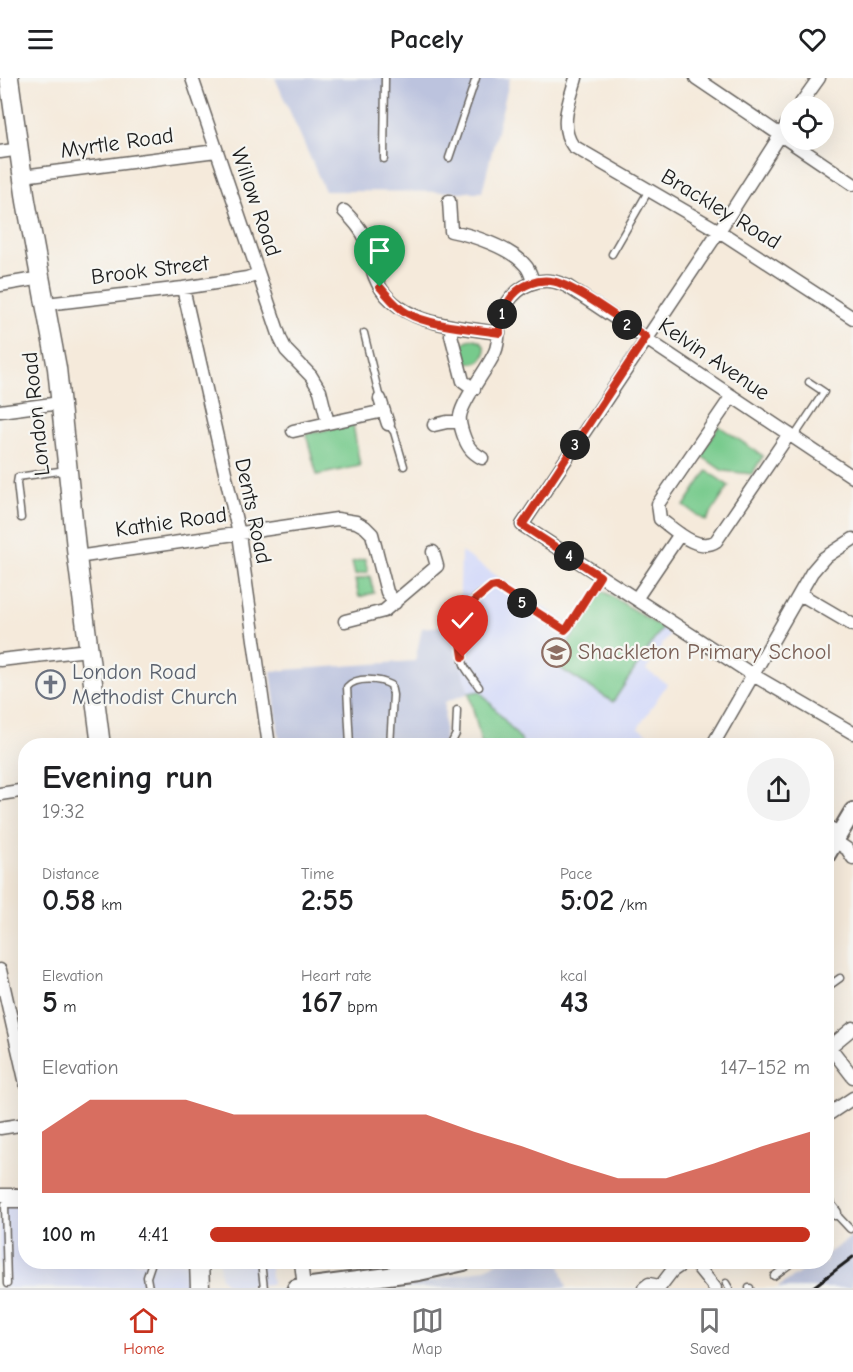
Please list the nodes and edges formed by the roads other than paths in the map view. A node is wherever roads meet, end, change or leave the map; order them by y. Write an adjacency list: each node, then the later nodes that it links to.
1 (9, 78): 10 (main road, London Road)
2 (192, 78): 12 (street, Willow Road)
3 (385, 78): 15 (lane)
4 (476, 78): 14 (lane)
5 (576, 78): 18 (street, Brackley Road)
6 (696, 78): 9 (street)
7 (819, 78): 8 (street)
8 (806, 96)
9 (780, 135): 21 (street)
10 (20, 149): 13 (street); 16 (main road, London Road)
11 (802, 150): 17 (street)
12 (216, 151): 16 (street, Myrtle Road); 25 (street, Willow Road)
13 (0, 152)
14 (449, 158)
15 (384, 159)
16 (23, 176): 26 (main road, London Road)
17 (853, 184)
18 (649, 190): 21 (street, Brackley Road); 24 (lane)
19 (449, 201): 27 (street)
20 (344, 212): 23 (street)
21 (719, 231): 31 (street, Brackley Road); 35 (street)
22 (393, 240): 23 (lane)
23 (369, 247): 32 (street)
24 (612, 254)
25 (258, 274): 29 (street, Brook Street); 43 (street, Willow Road)
26 (41, 278): 28 (street); 30 (main road, London Road)
27 (533, 282): 34 (street); 35 (street, Kelvin Avenue)
28 (0, 285)
29 (183, 288): 30 (street, Brook Street); 53 (street, Dents Road)
30 (46, 304): 39 (main road, London Road)
31 (853, 318)
32 (452, 326): 34 (street); 37 (street)
33 (364, 333): 40 (lane)
34 (500, 333): 37 (street)
35 (646, 337): 38 (street, Kelvin Avenue); 58 (street)
36 (808, 382): 47 (lane)
37 (474, 389): 42 (street)
38 (732, 396): 47 (street, Kelvin Avenue); 54 (street)
39 (60, 403): 41 (street); 50 (main road, London Road)
40 (382, 405): 43 (street); 44 (street)
41 (0, 411)
42 (459, 422): 45 (street); 48 (street)
43 (328, 423): 46 (street)
44 (388, 424): 49 (lane)
45 (434, 425)
46 (293, 431)
47 (791, 436): 51 (street, Kelvin Avenue); 54 (street)
48 (482, 458)
49 (404, 466)
50 (67, 470): 52 (lane); 57 (main road, London Road)
51 (853, 477)
52 (21, 518)
53 (239, 534): 57 (street, Kathie Road); 61 (street, Kathie Road); 71 (street, Dents Road)
54 (680, 534): 59 (street)
55 (853, 539): 60 (street)
56 (433, 552): 61 (street)
57 (76, 557): 64 (main road, London Road)
58 (600, 576): 59 (street); 67 (lane)
59 (640, 594): 66 (street)
60 (800, 594): 63 (street); 66 (street)
61 (395, 603): 62 (street)
62 (345, 621)
63 (853, 625)
64 (88, 650): 65 (street); 70 (main road, London Road)
65 (0, 660)
66 (753, 675): 69 (street); 75 (street)
67 (480, 687)
68 (457, 710): 74 (lane)
69 (853, 732)
70 (100, 738)
71 (268, 738)
72 (350, 738): 73 (lane)
73 (390, 738)
74 (454, 738)
75 (717, 738)
76 (18, 791): 77 (street)
77 (0, 794)
78 (853, 811): 79 (street)
79 (834, 833): 80 (street)
80 (853, 858)
81 (0, 970): 86 (street)
82 (840, 978): 83 (lane)
83 (834, 982)
84 (853, 1028): 85 (street)
85 (834, 1040)
86 (18, 1049)
87 (834, 1052): 88 (street)
88 (853, 1077)
89 (853, 1098): 90 (street)
90 (834, 1111)
91 (18, 1125): 92 (street)
92 (0, 1128)
93 (18, 1194): 94 (street)
94 (0, 1195)
95 (18, 1204): 107 (lane)
96 (835, 1213): 97 (lane)
97 (849, 1229)
98 (150, 1269): 110 (lane)
99 (199, 1269): 111 (main road)
100 (262, 1269): 112 (lane)
101 (301, 1269): 113 (street)
102 (391, 1269): 113 (street)
103 (678, 1269): 108 (street)
104 (695, 1269): 109 (street)
105 (784, 1269): 106 (lane)
106 (774, 1276)
107 (7, 1284)
108 (659, 1287): 114 (street)
109 (722, 1287)
110 (149, 1288)
111 (200, 1288)
112 (264, 1288)
113 (300, 1288)
114 (644, 1288)

